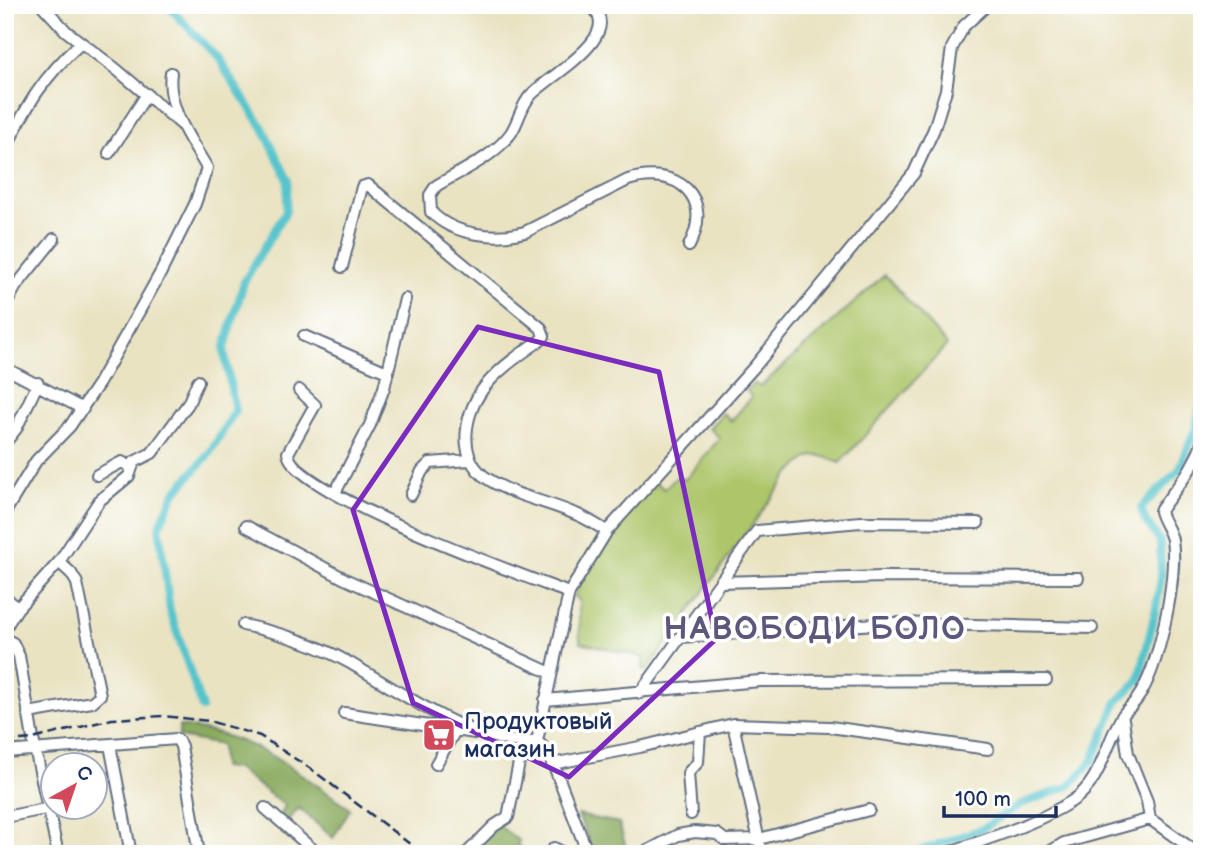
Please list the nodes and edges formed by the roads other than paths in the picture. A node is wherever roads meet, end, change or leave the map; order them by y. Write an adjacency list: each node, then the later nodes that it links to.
1 (42, 5): 4 (street)
2 (590, 5): 11 (street)
3 (987, 5): 34 (street)
4 (81, 43): 6 (street); 8 (street)
5 (171, 73): 7 (street)
6 (147, 94): 7 (street); 9 (street)
7 (181, 124): 23 (street)
8 (5, 149)
9 (108, 153)
10 (54, 239): 14 (street)
11 (689, 246)
12 (342, 267): 26 (street)
13 (5, 277): 14 (street)
14 (16, 286): 16 (street)
15 (405, 299): 19 (street)
16 (6, 304)
17 (304, 336): 19 (street)
18 (5, 368): 21 (street)
19 (387, 372): 29 (street)
20 (198, 381): 27 (street)
21 (38, 383): 23 (street); 24 (street)
22 (299, 390): 29 (street)
23 (83, 409): 31 (street)
24 (5, 443)
25 (1202, 443): 52 (street)
26 (470, 460): 30 (street); 34 (street)
27 (131, 467): 28 (street); 35 (street)
28 (97, 475)
29 (335, 494): 38 (street)
30 (411, 495)
31 (5, 512)
32 (978, 523): 37 (street)
33 (246, 526): 46 (street)
34 (607, 531): 38 (street)
35 (58, 562): 40 (street); 50 (street)
36 (1078, 578): 37 (street)
37 (720, 582): 44 (street)
38 (569, 593): 46 (street)
39 (5, 596): 40 (street)
40 (17, 609): 42 (street)
41 (243, 625): 56 (street)
42 (5, 628)
43 (1092, 628): 44 (street)
44 (680, 637): 48 (street)
45 (5, 639): 50 (street)
46 (551, 673): 49 (street)
47 (1046, 680): 48 (street)
48 (640, 694): 49 (street)
49 (545, 700): 57 (street)
50 (28, 713): 61 (street)
51 (344, 713): 54 (street)
52 (1123, 715): 71 (street); 84 (street)
53 (733, 724): 55 (street); 60 (street); 73 (street)
54 (455, 731): 56 (street); 64 (street)
55 (700, 732): 65 (street); 69 (street)
56 (485, 734): 58 (street)
57 (537, 741): 58 (street); 65 (street)
58 (523, 743): 79 (street)
59 (110, 745): 61 (street); 76 (street); 77 (street)
60 (988, 749)
61 (36, 750): 62 (street); 63 (street)
62 (5, 752)
63 (38, 758)
64 (436, 764)
65 (552, 764): 81 (street)
66 (265, 808): 78 (street)
67 (38, 810): 70 (street)
68 (869, 810): 73 (street)
69 (691, 814)
70 (5, 817)
71 (1150, 819): 85 (street); 86 (street)
72 (52, 820): 75 (street)
73 (759, 839): 82 (street); 83 (street)
74 (554, 848): 80 (street)
75 (58, 854)
76 (131, 854)
77 (199, 854)
78 (318, 854)
79 (466, 854)
80 (566, 854)
81 (588, 854)
82 (642, 854)
83 (762, 854)
84 (944, 854)
85 (1046, 854)
86 (1199, 854)

